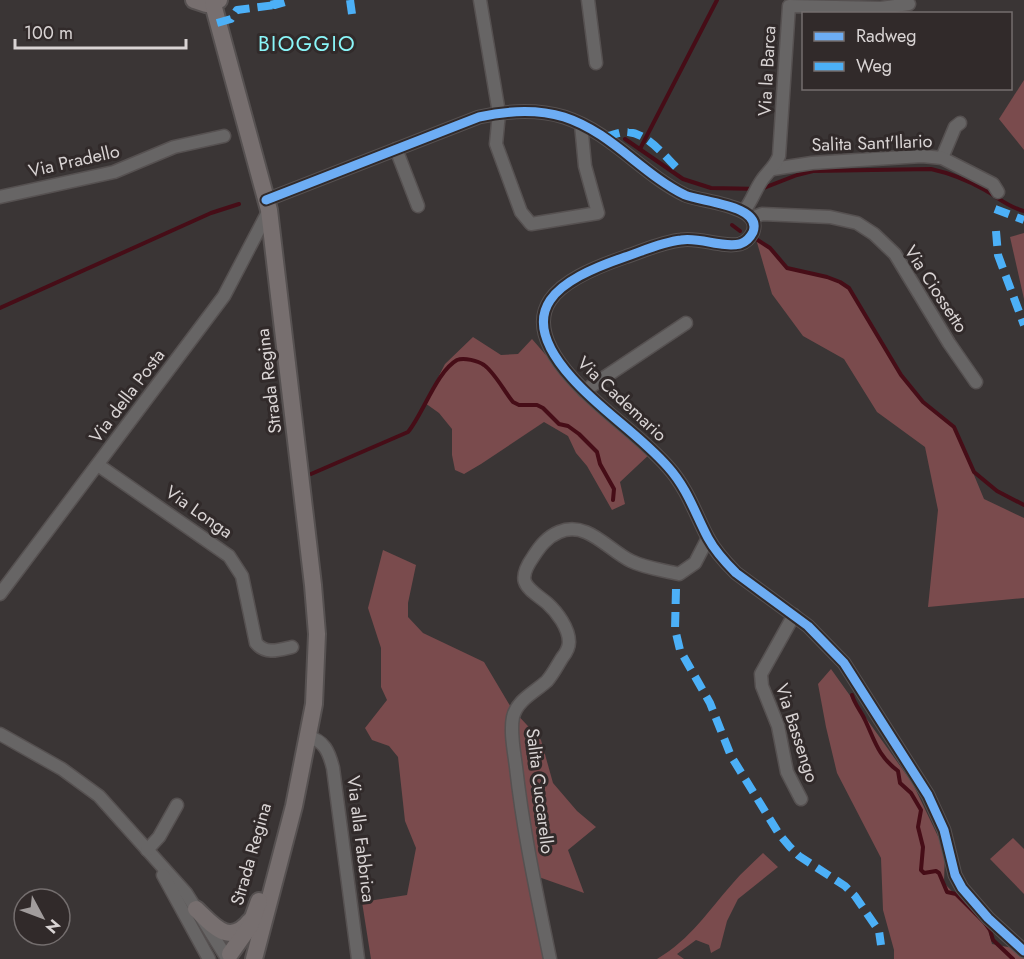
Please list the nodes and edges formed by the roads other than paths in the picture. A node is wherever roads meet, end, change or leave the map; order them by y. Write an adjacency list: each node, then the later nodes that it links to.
1 (194, 0): 4 (main road)
2 (480, 0): 7 (street)
3 (588, 0): 6 (street)
4 (216, 2): 16 (main road, Strada Regina)
5 (909, 4): 13 (street, Via la Barca)
6 (596, 63)
7 (499, 113): 9 (street); 9 (street); 11 (street)
8 (960, 123): 12 (street)
9 (581, 124): 18 (street)
10 (224, 136): 15 (street, Via Pradello)
11 (396, 149): 16 (street); 17 (street)
12 (942, 158): 13 (street, Salita Sant'Ilario); 14 (street, Salita Sant'Ilario)
13 (773, 169): 18 (street, Via la Barca)
14 (998, 192)
15 (0, 197)
16 (267, 205): 22 (street, Via della Posta); 28 (main road, Strada Regina)
17 (418, 206)
18 (748, 214): 20 (street, Via Ciossetto); 21 (street, Via Cademario)
19 (686, 323): 21 (street)
20 (976, 382)
21 (584, 391): 23 (street, Via Cademario)
22 (98, 465): 24 (street, Via della Posta); 26 (street, Via Longa)
23 (708, 538): 25 (street, Via Cademario); 42 (street, Salita Cuccarello)
24 (0, 594)
25 (794, 615): 30 (street, Via Bassengo); 37 (street, Via Cademario)
26 (292, 647)
27 (0, 734): 33 (street)
28 (308, 736): 29 (main road, Strada Regina); 41 (street, Via alla Fabbrica)
29 (302, 760): 32 (main road, Strada Regina); 36 (main road, Strada Regina)
30 (801, 799)
31 (177, 805): 33 (street)
32 (294, 806): 39 (main road, Strada Regina); 40 (main road)
33 (147, 850): 34 (street)
34 (156, 860): 35 (street); 38 (street)
35 (196, 909): 36 (main road); 38 (street)
36 (255, 913): 38 (main road, Strada Regina)
37 (1024, 951)
38 (225, 957)
39 (254, 959)
40 (263, 959)
41 (358, 959)
42 (550, 959)

